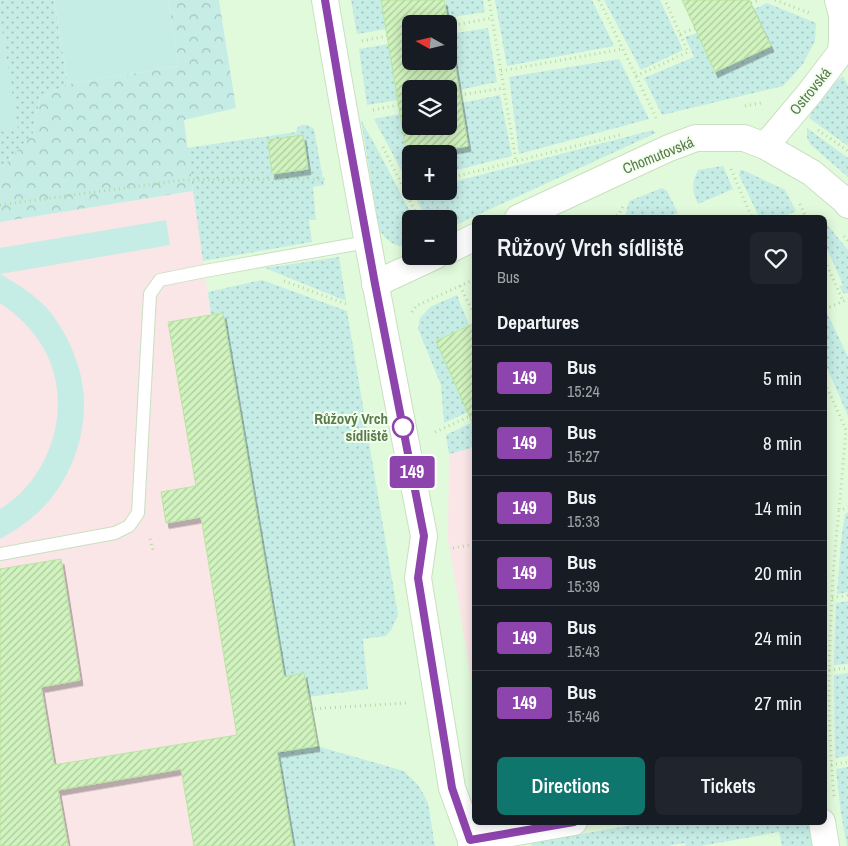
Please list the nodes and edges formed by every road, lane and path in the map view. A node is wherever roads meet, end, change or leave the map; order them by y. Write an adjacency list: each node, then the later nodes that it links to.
1 (325, 0): 37 (street)
2 (489, 0): 10 (path)
3 (599, 0): 16 (path)
4 (665, 0): 13 (path)
5 (759, 0): 8 (path)
6 (775, 0): 9 (path)
7 (838, 0): 24 (street, Ostrovská)
8 (751, 3)
9 (812, 14)
10 (492, 18): 11 (path); 17 (path)
11 (458, 24)
12 (695, 28): 13 (path)
13 (680, 34): 18 (path)
14 (388, 36): 15 (path)
15 (354, 42)
16 (624, 49): 17 (path); 18 (path)
17 (501, 71): 19 (path)
18 (636, 76): 23 (path)
19 (504, 88): 20 (path); 25 (path)
20 (460, 95)
21 (398, 105): 22 (path)
22 (365, 111)
23 (659, 125)
24 (765, 146): 30 (street, Chomutovská); 31 (street, Chomutovská)
25 (516, 161)
26 (728, 161): 33 (path)
27 (332, 179): 29 (path)
28 (627, 196): 32 (path)
29 (0, 205)
30 (848, 205)
31 (524, 215)
32 (617, 215)
33 (751, 215)
34 (842, 233): 36 (path)
35 (472, 239): 38 (street)
36 (848, 241)
37 (367, 242): 43 (street); 60 (lane)
38 (457, 246)
39 (415, 265): 43 (street)
40 (827, 265): 46 (path)
41 (281, 280): 47 (path)
42 (472, 280): 44 (path)
43 (375, 284): 71 (street)
44 (460, 286): 49 (path); 50 (path)
45 (848, 299): 46 (path)
46 (843, 301): 48 (path)
47 (354, 307)
48 (827, 308)
49 (472, 310)
50 (409, 316)
51 (827, 387): 55 (path)
52 (472, 415): 53 (path)
53 (433, 425)
54 (848, 507): 55 (path)
55 (839, 511): 62 (path)
56 (149, 533): 59 (path)
57 (472, 544): 58 (path)
58 (451, 548)
59 (153, 550)
60 (0, 554)
61 (848, 596): 62 (path)
62 (832, 598): 64 (path)
63 (848, 668): 64 (path)
64 (829, 670): 68 (path)
65 (406, 704): 66 (path)
66 (310, 709)
67 (848, 762): 68 (path)
68 (831, 765): 69 (path)
69 (828, 813): 72 (street)
70 (559, 825): 71 (street)
71 (471, 843)
72 (826, 846)

